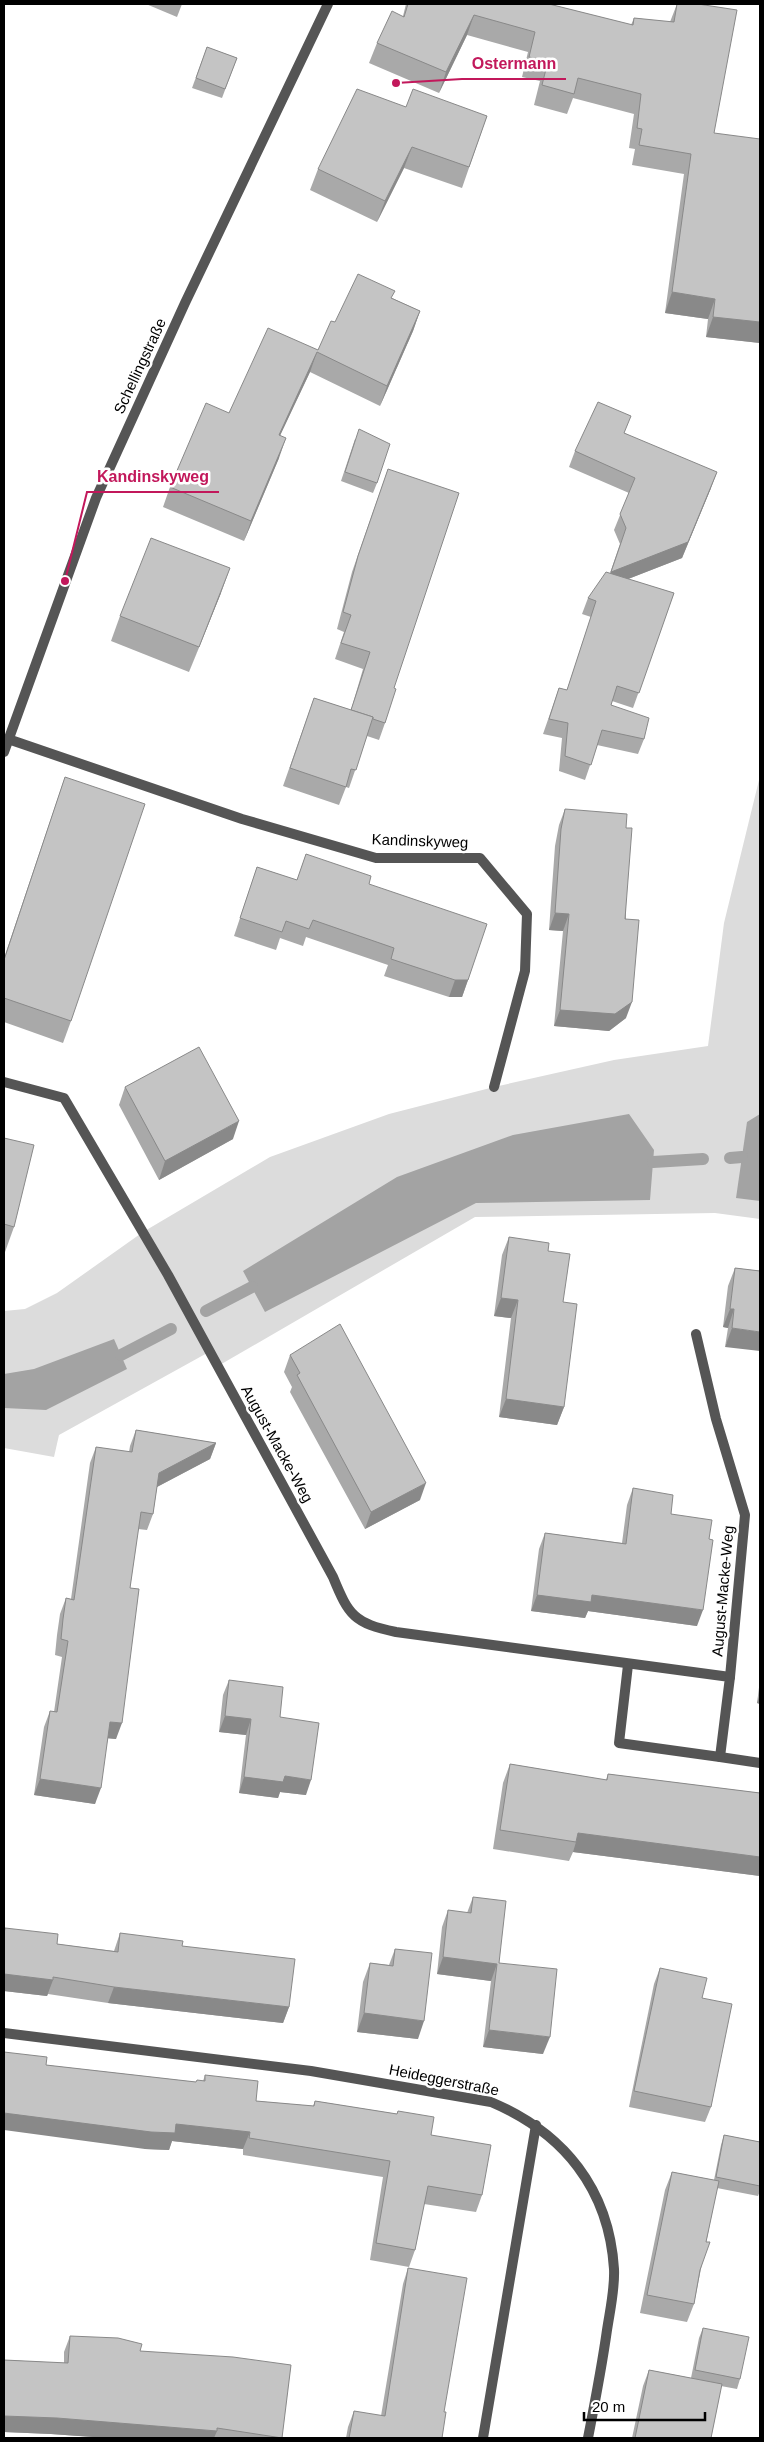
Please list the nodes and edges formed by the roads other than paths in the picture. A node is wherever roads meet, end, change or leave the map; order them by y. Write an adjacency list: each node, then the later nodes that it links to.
1 (328, 4): 2 (street, Schellingstraße)
2 (8, 739): 3 (street, Schellingstraße); 5 (street, Kandinskyweg)
3 (4, 752)
4 (4, 1082): 7 (street, August-Macke-Weg)
5 (494, 1088)
6 (696, 1334): 8 (street, August-Macke-Weg)
7 (628, 1665): 8 (street, August-Macke-Weg); 9 (street)
8 (730, 1677): 9 (street, August-Macke-Weg)
9 (720, 1757): 10 (street)
10 (760, 1763)
11 (4, 2033): 12 (street, Heideggerstraße)
12 (536, 2125): 13 (street); 14 (street, Heideggerstraße)
13 (483, 2438)
14 (588, 2438)

